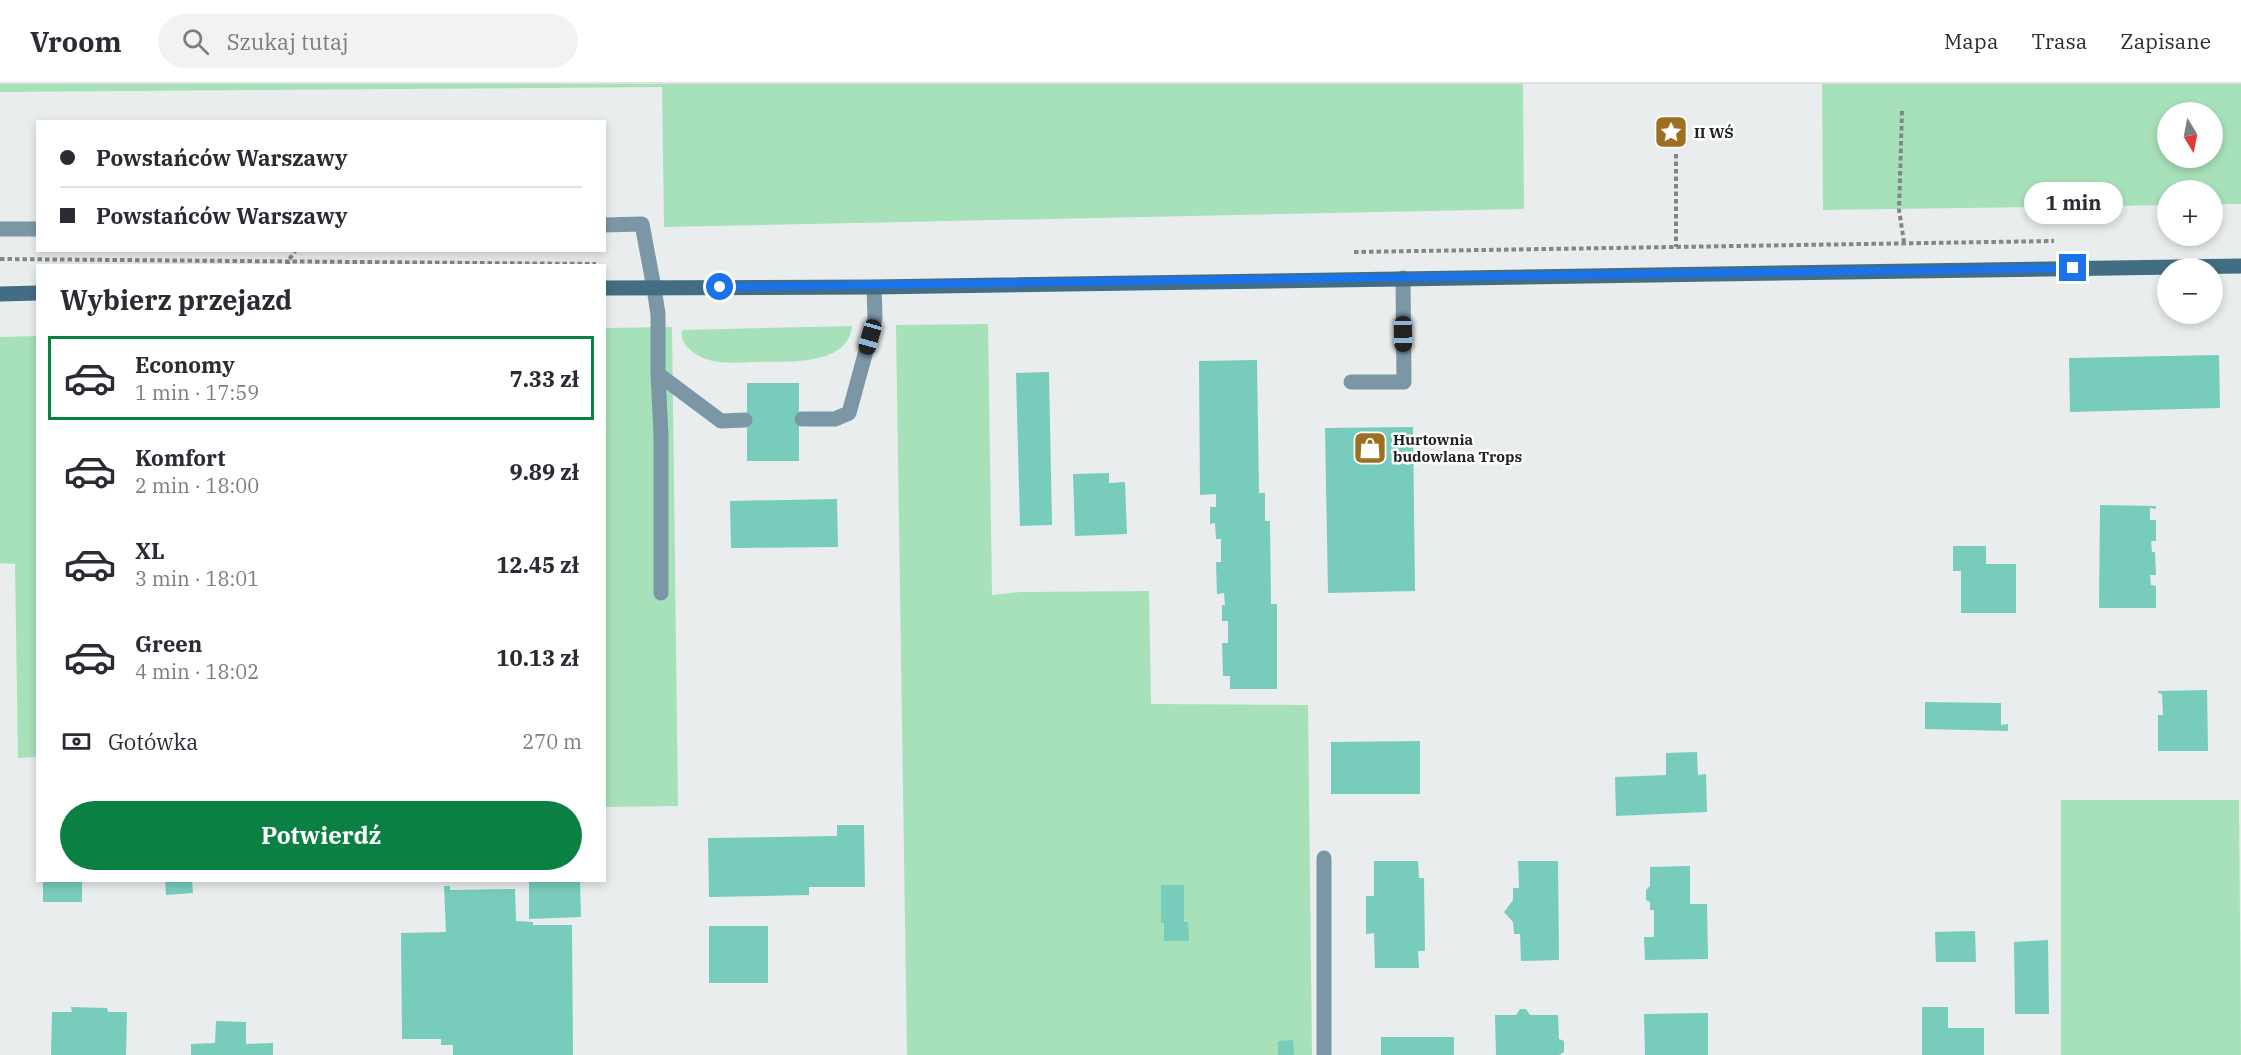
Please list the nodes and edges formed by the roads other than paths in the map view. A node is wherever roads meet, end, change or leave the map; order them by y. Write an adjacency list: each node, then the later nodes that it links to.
1 (606, 225): 8 (street)
2 (0, 229): 3 (street)
3 (36, 229)
4 (2241, 266): 5 (main road)
5 (1403, 279): 6 (main road); 12 (street)
6 (874, 287): 8 (main road); 13 (street)
7 (606, 288): 8 (main road)
8 (654, 288): 11 (street)
9 (36, 293): 10 (main road)
10 (0, 294)
11 (658, 374): 14 (street); 15 (street)
12 (1352, 382)
13 (802, 419)
14 (745, 420)
15 (661, 593)
16 (1324, 858): 17 (street)
17 (1324, 1055)

